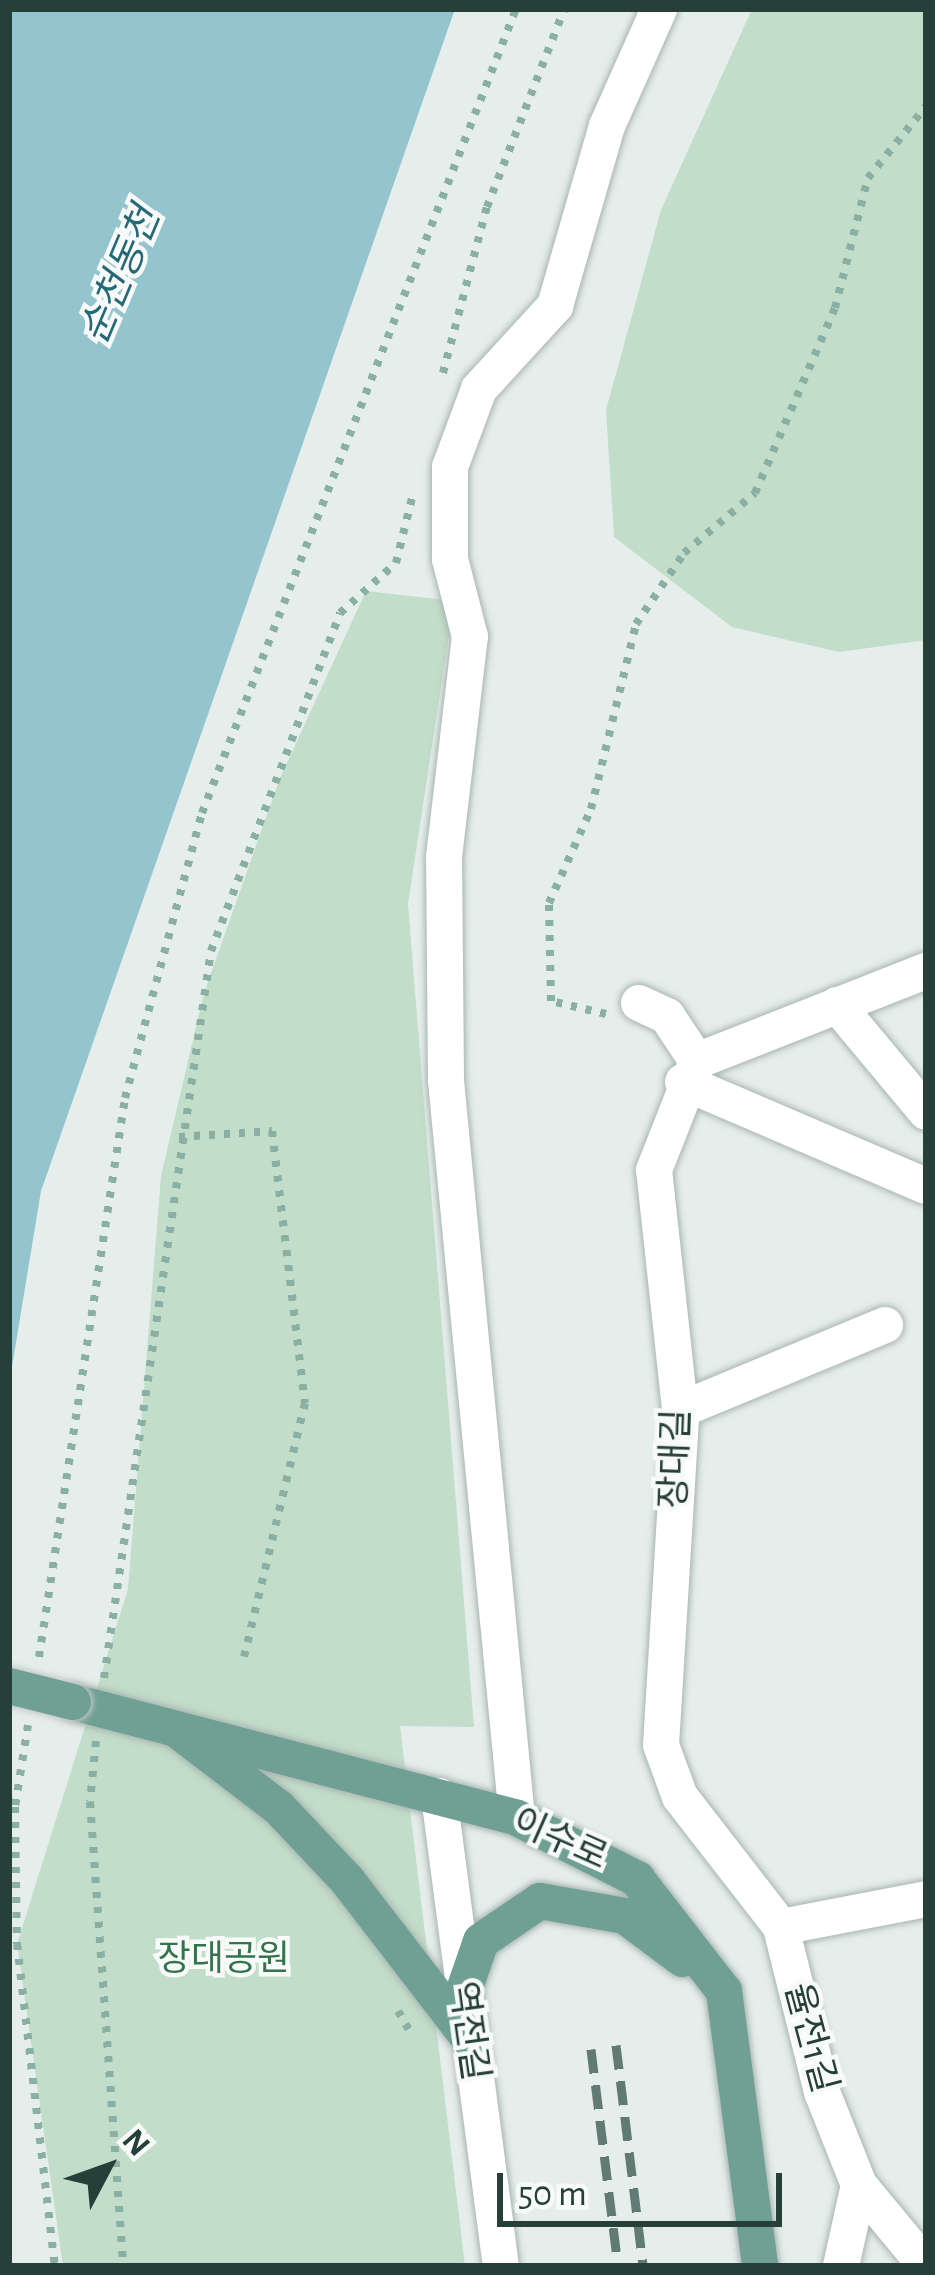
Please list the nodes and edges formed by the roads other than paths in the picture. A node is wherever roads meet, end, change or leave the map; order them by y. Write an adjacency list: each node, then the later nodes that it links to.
1 (659, 9): 13 (street)
2 (926, 971): 4 (street)
3 (638, 1003): 5 (street)
4 (837, 1005): 5 (street); 6 (street)
5 (690, 1072): 7 (street); 9 (street, 장대길)
6 (926, 1112)
7 (926, 1186)
8 (885, 1324): 9 (street)
9 (680, 1410): 15 (street, 장대길)
10 (26, 1688): 11 (main road, 이수로, bridge)
11 (169, 1724): 12 (main road, 이수로); 17 (main road)
12 (439, 1796): 13 (main road, 이수로); 16 (street, 역전길)
13 (517, 1818): 18 (main road, 이수로)
14 (926, 1899): 15 (street)
15 (781, 1927): 19 (street, 율전1길)
16 (462, 1996): 17 (street, 역전길); 18 (main road)
17 (470, 2040): 20 (street, 역전길)
18 (736, 2042): 21 (main road, 이수로)
19 (859, 2185): 22 (street); 23 (street, 율전1길)
20 (501, 2266)
21 (760, 2266)
22 (841, 2266)
23 (926, 2266)

